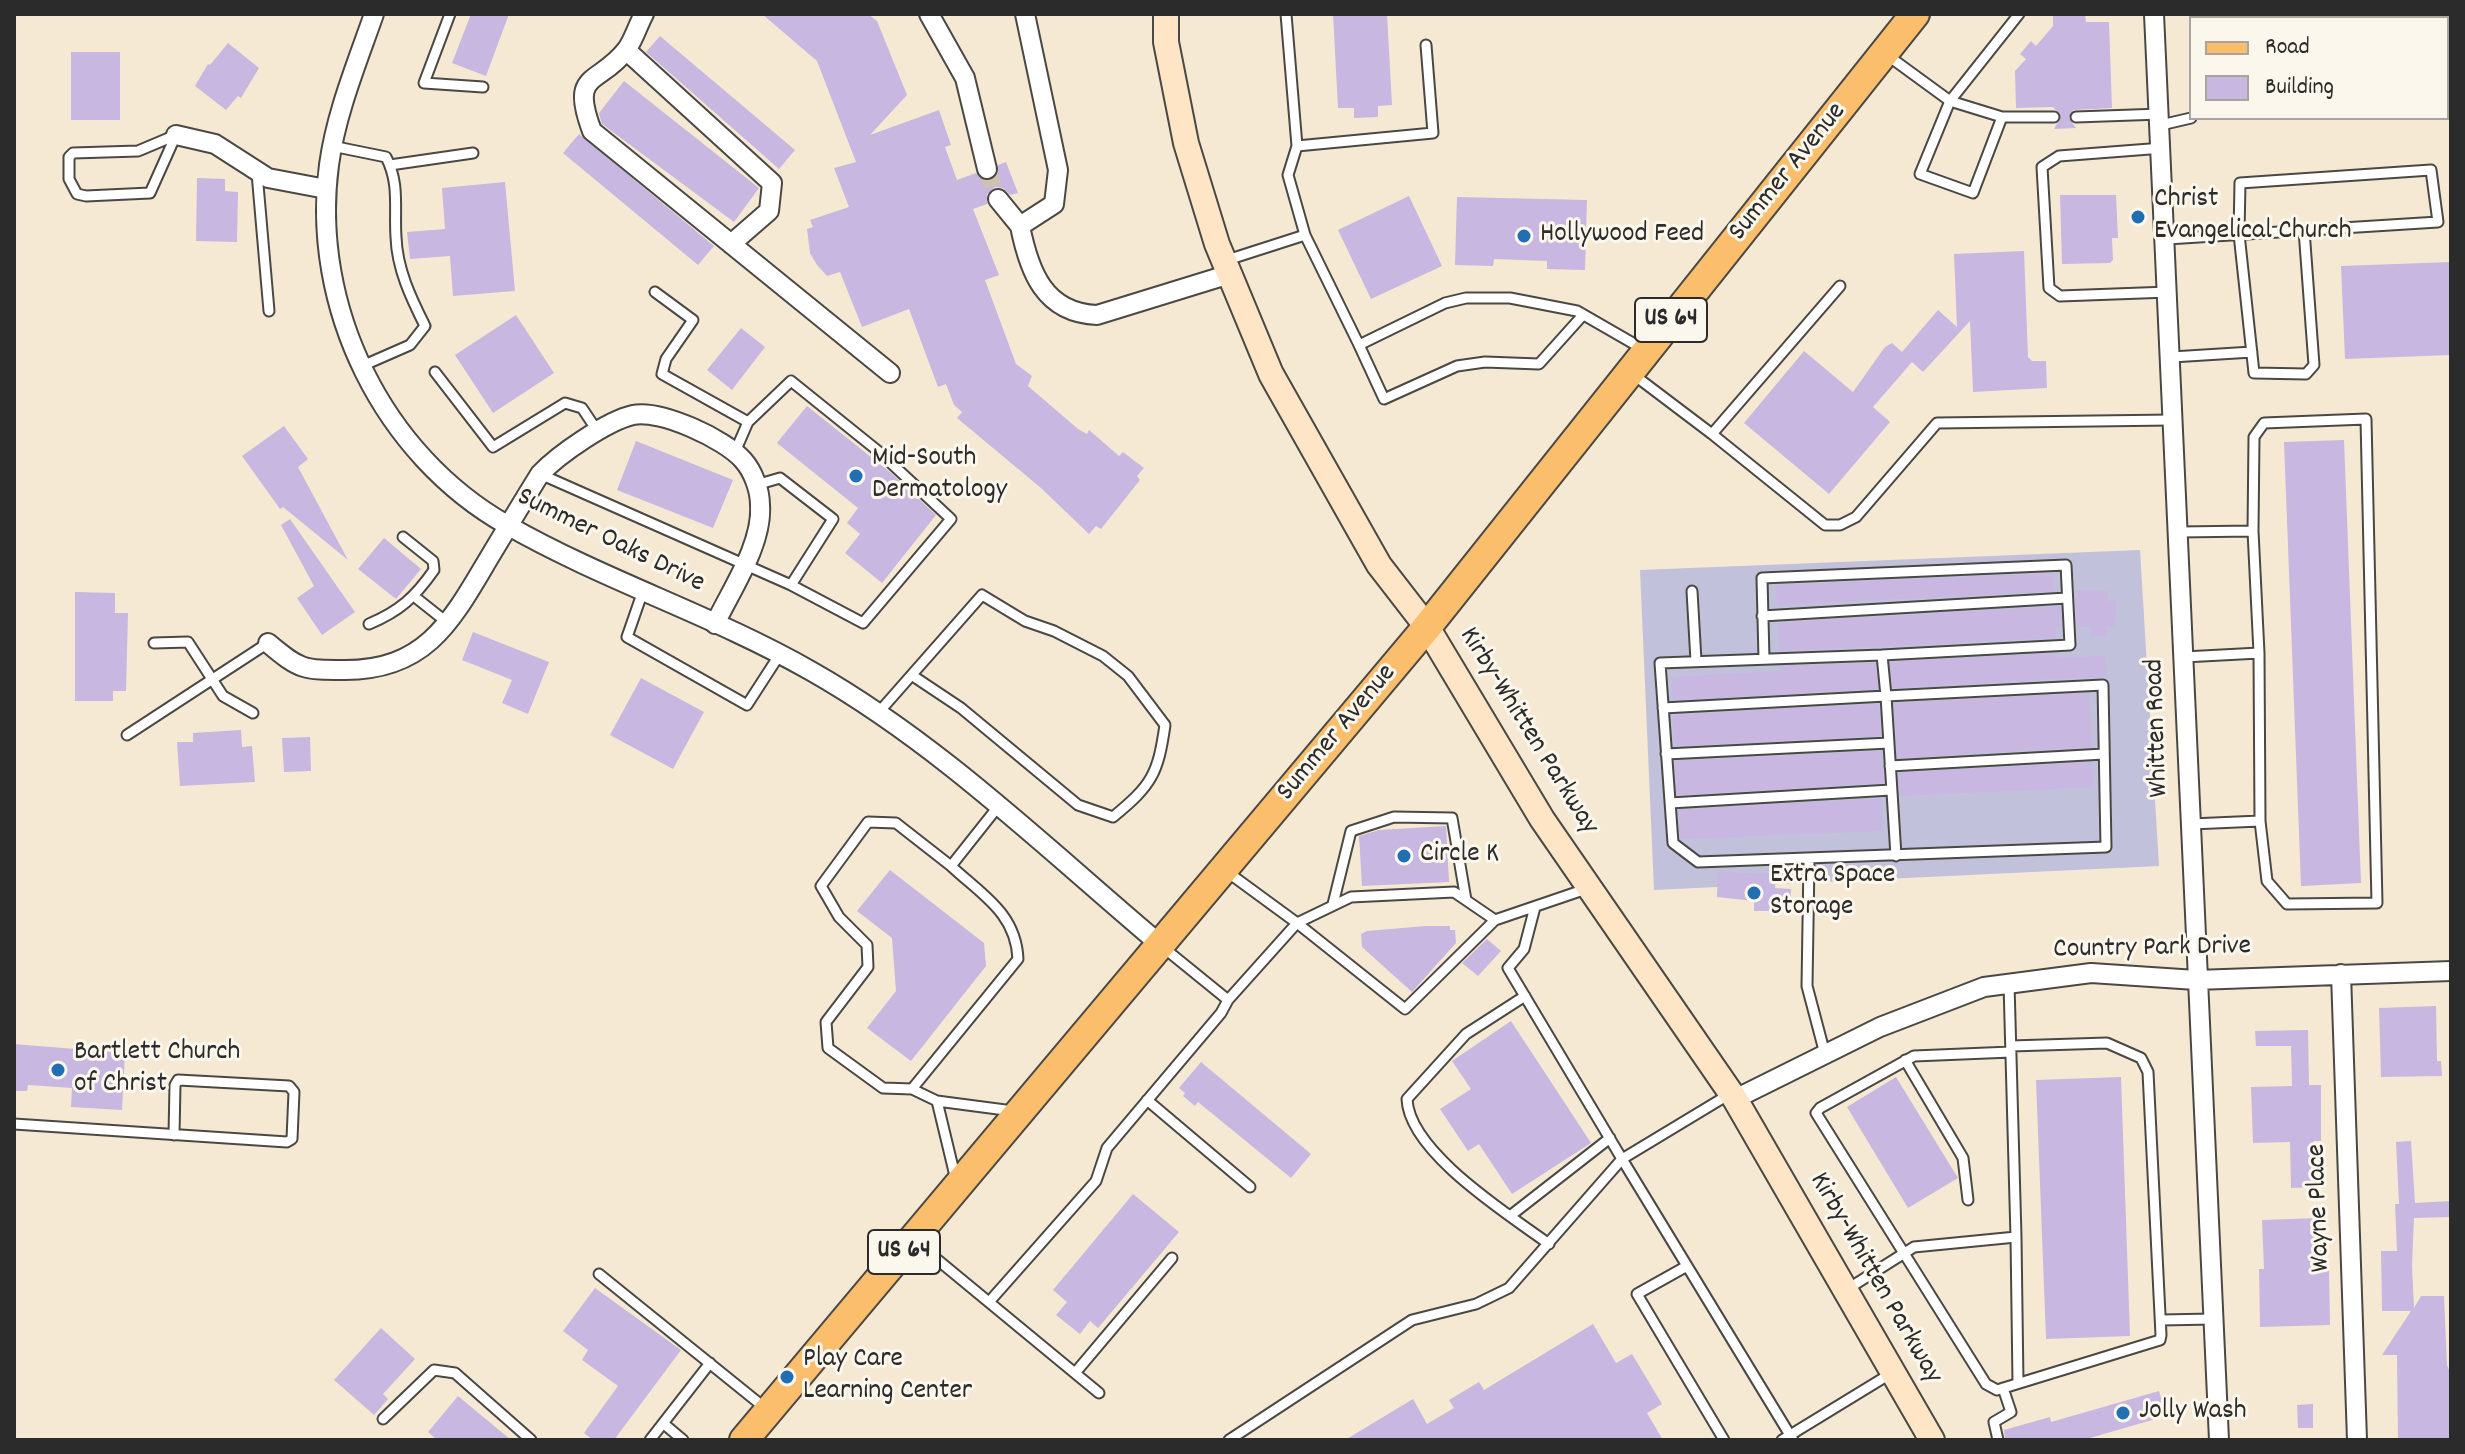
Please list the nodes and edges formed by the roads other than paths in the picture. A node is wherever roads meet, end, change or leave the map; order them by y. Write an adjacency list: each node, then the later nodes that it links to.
1 (374, 14): 23 (street, Summer Oaks Drive)
2 (450, 14): 15 (lane)
3 (644, 14): 13 (street)
4 (929, 14): 28 (street)
5 (1025, 14): 32 (street)
6 (1166, 14): 38 (main road, Kirby-Whitten Parkway)
7 (1286, 14): 24 (lane)
8 (1915, 14): 14 (main road, Summer Avenue / US 64)
9 (2019, 14): 16 (lane)
10 (2154, 14): 11 (lane); 21 (street, Whitten Road)
11 (2167, 14)
12 (1426, 45): 24 (lane)
13 (626, 50): 37 (street); 37 (street)
14 (1884, 53): 16 (lane); 47 (main road, Summer Avenue / US 64)
15 (483, 87)
16 (1950, 101): 17 (lane); 17 (lane)
17 (2002, 117): 18 (lane)
18 (2054, 117)
19 (2076, 117): 21 (lane)
20 (2189, 118): 21 (lane)
21 (2161, 120): 25 (street, Whitten Road)
22 (176, 135): 22 (lane); 29 (street)
23 (332, 146): 27 (lane); 30 (street, Summer Oaks Drive)
24 (1297, 146): 35 (lane)
25 (2163, 148): 36 (street, Whitten Road); 41 (lane)
26 (473, 153): 27 (lane)
27 (390, 165): 48 (lane)
28 (987, 169)
29 (257, 173): 30 (street); 42 (lane)
30 (326, 189): 48 (street, Summer Oaks Drive)
31 (998, 199): 32 (street)
32 (1020, 226): 38 (street)
33 (2304, 230): 34 (lane); 34 (lane); 45 (lane)
34 (2239, 234): 36 (lane); 45 (lane)
35 (1305, 235): 38 (lane); 44 (lane)
36 (2167, 239): 41 (street, Whitten Road)
37 (731, 244): 50 (street)
38 (1227, 268): 72 (main road, Kirby-Whitten Parkway)
39 (1840, 286): 54 (lane)
40 (655, 292): 52 (lane)
41 (2169, 292): 46 (street, Whitten Road)
42 (269, 311)
43 (1583, 315): 44 (lane); 44 (lane); 47 (lane)
44 (1359, 345)
45 (2252, 352): 46 (lane)
46 (2172, 357): 51 (street, Whitten Road)
47 (1639, 362): 54 (lane); 72 (main road, Summer Avenue / US 64)
48 (362, 366): 58 (street, Summer Oaks Drive)
49 (435, 372): 53 (lane)
50 (890, 373)
51 (2175, 420): 54 (lane); 60 (street, Whitten Road)
52 (748, 422): 55 (lane); 63 (lane)
53 (598, 432): 55 (street); 56 (street)
54 (1712, 434)
55 (735, 452): 57 (street)
56 (540, 474): 58 (street); 62 (lane)
57 (756, 485): 62 (street); 63 (lane)
58 (508, 526): 64 (street, Summer Oaks Drive); 70 (street)
59 (2253, 531): 60 (lane); 75 (lane); 95 (lane)
60 (2179, 532): 78 (street, Whitten Road)
61 (403, 537): 66 (lane)
62 (744, 563): 63 (lane); 71 (street)
63 (791, 585)
64 (643, 591): 71 (street, Summer Oaks Drive); 76 (lane)
65 (1692, 591): 80 (lane)
66 (415, 597): 69 (lane); 70 (lane)
67 (2067, 598): 68 (lane); 68 (lane); 77 (lane)
68 (1762, 616): 79 (lane)
69 (369, 624)
70 (449, 624): 74 (street)
71 (715, 624): 76 (street, Summer Oaks Drive)
72 (1427, 627): 100 (main road, Summer Avenue / US 64); 101 (main road, Kirby-Whitten Parkway)
73 (154, 643): 82 (lane)
74 (268, 643): 82 (lane)
75 (2259, 653): 78 (lane); 95 (lane)
76 (780, 654): 85 (street, Summer Oaks Drive)
77 (1882, 655): 79 (lane); 83 (lane)
78 (2184, 657): 96 (street, Whitten Road)
79 (1764, 659): 80 (lane)
80 (1696, 661): 84 (lane)
81 (913, 676): 81 (lane); 85 (lane)
82 (212, 679): 86 (lane); 87 (lane)
83 (1886, 696): 84 (lane); 88 (lane); 90 (lane)
84 (1663, 708): 89 (lane)
85 (879, 712): 94 (street, Summer Oaks Drive)
86 (253, 713)
87 (127, 735)
88 (1889, 743): 89 (lane); 91 (lane)
89 (1666, 754): 93 (lane)
90 (2104, 754): 91 (lane); 97 (lane)
91 (1890, 766): 92 (lane)
92 (1891, 790): 93 (lane); 97 (lane)
93 (1670, 803): 98 (lane)
94 (997, 808): 99 (lane); 107 (street, Summer Oaks Drive)
95 (2260, 821): 96 (lane)
96 (2190, 824): 110 (street, Whitten Road)
97 (1896, 856): 98 (lane)
98 (1809, 861): 115 (lane)
99 (951, 866): 117 (lane); 117 (lane)
100 (1225, 870): 106 (lane); 107 (main road, Summer Avenue / US 64)
101 (1589, 888): 104 (lane); 118 (main road, Kirby-Whitten Parkway)
102 (1466, 900): 103 (lane); 103 (lane); 105 (lane)
103 (1333, 904): 106 (lane)
104 (1535, 907): 105 (lane); 112 (lane)
105 (1495, 920): 106 (lane)
106 (1297, 923): 113 (lane)
107 (1162, 946): 113 (lane); 121 (main road, Summer Avenue / US 64)
108 (2451, 971): 109 (street, Country Park Drive)
109 (2341, 974): 110 (street, Country Park Drive); 160 (street, Wayne Place)
110 (2196, 980): 111 (street, Country Park Drive); 139 (street, Whitten Road)
111 (2009, 984): 114 (lane); 115 (street, Country Park Drive)
112 (1525, 996): 124 (lane); 129 (lane)
113 (1228, 1000): 119 (lane)
114 (2011, 1049): 116 (lane); 130 (lane); 140 (lane)
115 (1825, 1054): 118 (street, Country Park Drive)
116 (1905, 1060): 128 (lane); 133 (lane)
117 (912, 1089): 120 (lane)
118 (1733, 1096): 125 (lane); 137 (main road, Kirby-Whitten Parkway)
119 (1147, 1100): 126 (lane); 138 (lane)
120 (937, 1101): 121 (lane); 127 (lane)
121 (1022, 1112): 127 (main road, Summer Avenue / US 64)
122 (14, 1124): 123 (lane)
123 (174, 1135): 123 (lane)
124 (1610, 1138): 125 (lane); 129 (lane)
125 (1622, 1159): 132 (lane); 135 (lane)
126 (1250, 1187)
127 (958, 1188): 131 (main road, Summer Avenue / US 64)
128 (1968, 1200)
129 (1510, 1216): 132 (lane)
130 (2016, 1237): 133 (lane); 144 (lane)
131 (913, 1240): 138 (lane); 147 (main road, Summer Avenue / US 64)
132 (1549, 1244): 155 (lane)
133 (1901, 1253): 137 (lane); 145 (lane)
134 (1172, 1258): 143 (lane)
135 (1687, 1266): 150 (lane); 156 (lane)
136 (599, 1274): 141 (lane)
137 (1846, 1290): 142 (main road, Kirby-Whitten Parkway)
138 (989, 1302): 143 (lane)
139 (2213, 1319): 140 (lane); 159 (street, Whitten Road)
140 (2161, 1320): 144 (lane)
141 (710, 1363): 147 (lane); 149 (lane)
142 (1893, 1372): 150 (lane); 157 (main road, Kirby-Whitten Parkway)
143 (1075, 1373): 146 (lane)
144 (2018, 1383): 145 (lane)
145 (2003, 1388): 158 (lane)
146 (1099, 1393)
147 (769, 1411): 154 (main road, Summer Avenue / US 64)
148 (383, 1419): 151 (lane)
149 (664, 1424): 152 (lane); 153 (lane)
150 (1788, 1438)
151 (531, 1440)
152 (650, 1440)
153 (683, 1440)
154 (744, 1440)
155 (1229, 1440)
156 (1724, 1440)
157 (1932, 1440)
158 (1998, 1440)
159 (2219, 1440)
160 (2357, 1440)

